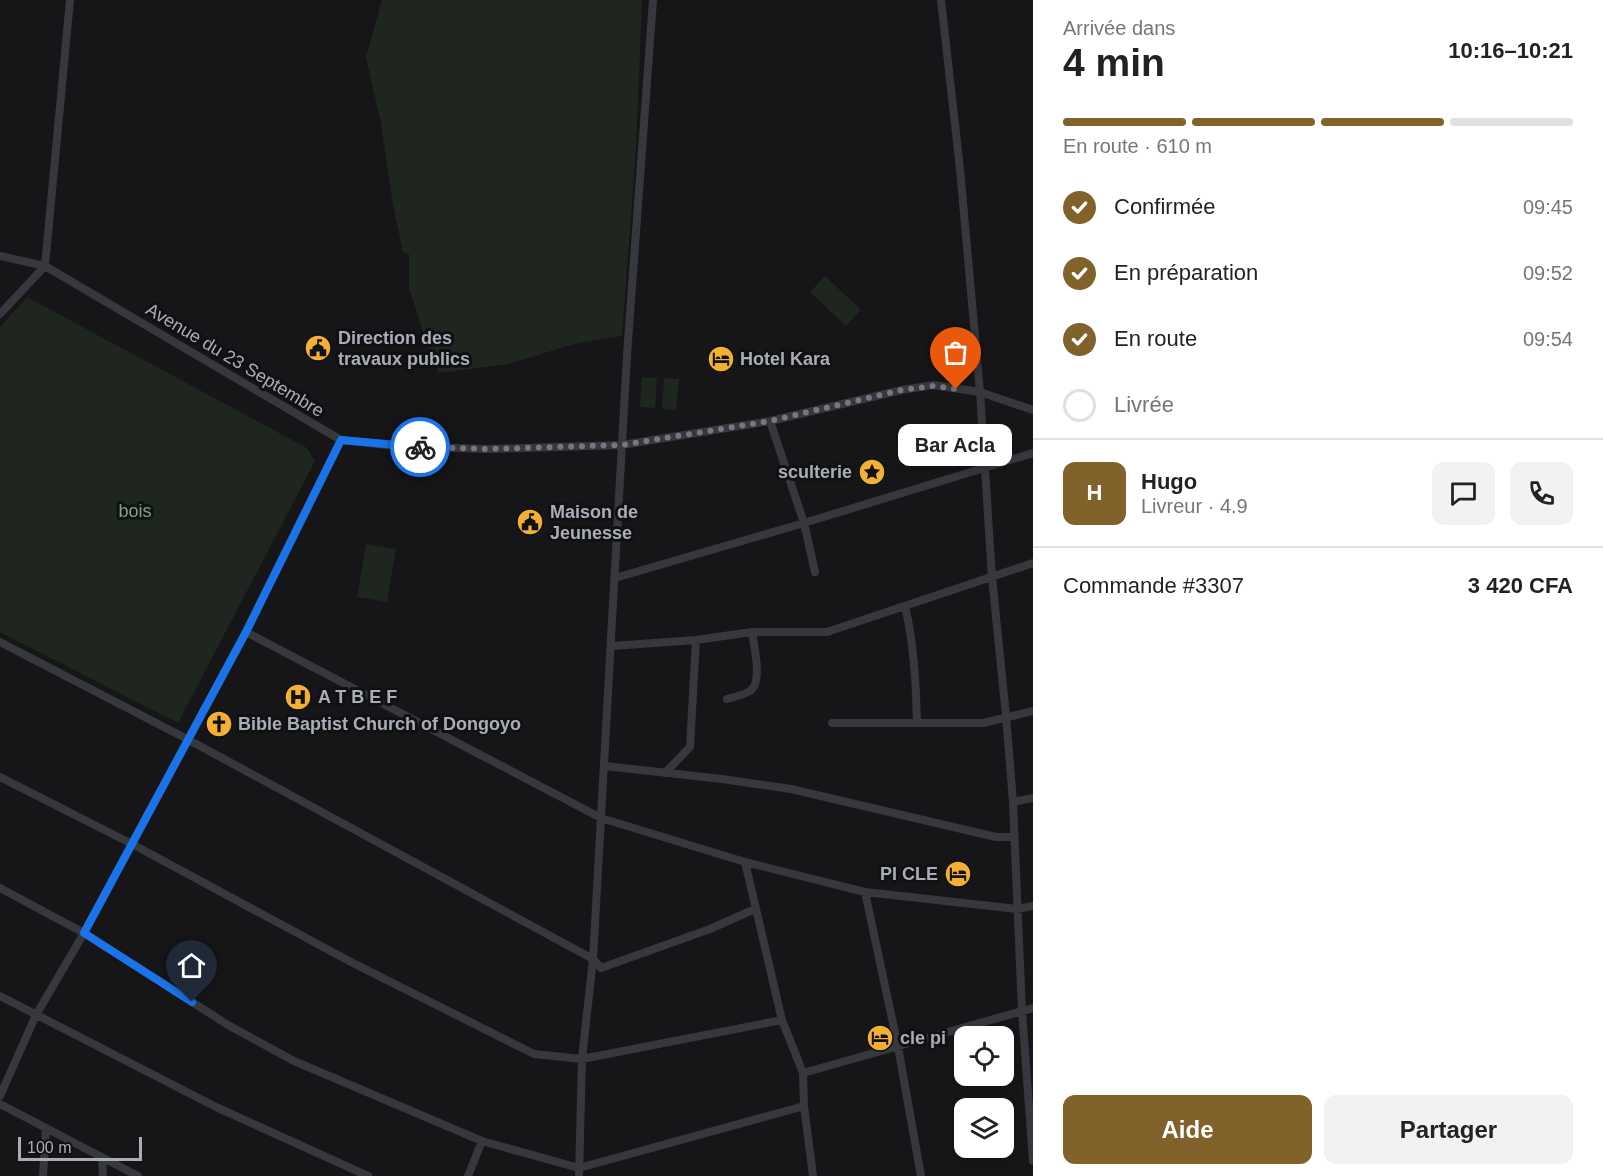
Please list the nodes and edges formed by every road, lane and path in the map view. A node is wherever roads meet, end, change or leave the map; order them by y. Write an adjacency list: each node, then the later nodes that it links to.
1 (70, 0): 5 (street)
2 (653, 0): 11 (street)
3 (941, 0): 7 (street)
4 (0, 256): 5 (street, Avenue du 23 Septembre)
5 (45, 266): 6 (street); 10 (street, Avenue du 23 Septembre)
6 (0, 314)
7 (980, 392): 8 (street, Avenue du 23 Septembre); 9 (street, Avenue du 23 Septembre); 13 (street)
8 (1033, 410)
9 (770, 421): 11 (street, Avenue du 23 Septembre); 14 (street)
10 (341, 440): 11 (street, Avenue du 23 Septembre); 20 (street)
11 (622, 445): 18 (street)
12 (1033, 453): 13 (street)
13 (985, 468): 14 (street); 17 (street)
14 (804, 524): 16 (street); 18 (street)
15 (1033, 563): 17 (street)
16 (815, 573)
17 (992, 577): 19 (street); 27 (street)
18 (615, 578): 24 (street)
19 (905, 606): 21 (street); 29 (street)
20 (246, 632): 30 (street); 36 (street)
21 (752, 632): 22 (street); 25 (street)
22 (696, 640): 24 (street); 32 (street)
23 (0, 642): 30 (street)
24 (612, 646): 31 (street)
25 (727, 699)
26 (1033, 711): 27 (street)
27 (1006, 716): 29 (street); 35 (street)
28 (832, 723): 29 (street)
29 (917, 723)
30 (188, 739): 38 (street); 46 (street)
31 (605, 766): 32 (street); 36 (street)
32 (665, 773): 37 (street)
33 (0, 777): 38 (street)
34 (1033, 798): 35 (street)
35 (1013, 802): 37 (street)
36 (601, 818): 39 (street); 46 (street)
37 (1014, 837): 44 (street)
38 (132, 844): 45 (street); 53 (street)
39 (745, 862): 41 (street); 43 (street)
40 (0, 888): 45 (street)
41 (865, 892): 44 (street); 52 (street)
42 (1033, 906): 44 (street)
43 (755, 909): 46 (street); 51 (street)
44 (1017, 909): 49 (street)
45 (84, 933): 50 (street); 60 (street)
46 (593, 959): 53 (street)
47 (0, 996): 50 (street)
48 (1033, 1008): 49 (street)
49 (1022, 1011): 52 (street); 55 (street)
50 (36, 1015): 56 (street); 67 (street)
51 (782, 1020): 53 (street); 54 (street)
52 (898, 1047): 54 (street); 70 (street)
53 (582, 1059): 63 (street)
54 (803, 1073): 58 (street)
55 (1030, 1081): 62 (street)
56 (0, 1096)
57 (0, 1104): 59 (street)
58 (804, 1106): 63 (street); 69 (street)
59 (46, 1128): 61 (street); 64 (street)
60 (482, 1141): 63 (street); 68 (street)
61 (102, 1157): 65 (street); 66 (street)
62 (1033, 1161)
63 (579, 1172)
64 (43, 1176)
65 (103, 1176)
66 (138, 1176)
67 (368, 1176)
68 (468, 1176)
69 (813, 1176)
70 (921, 1176)

